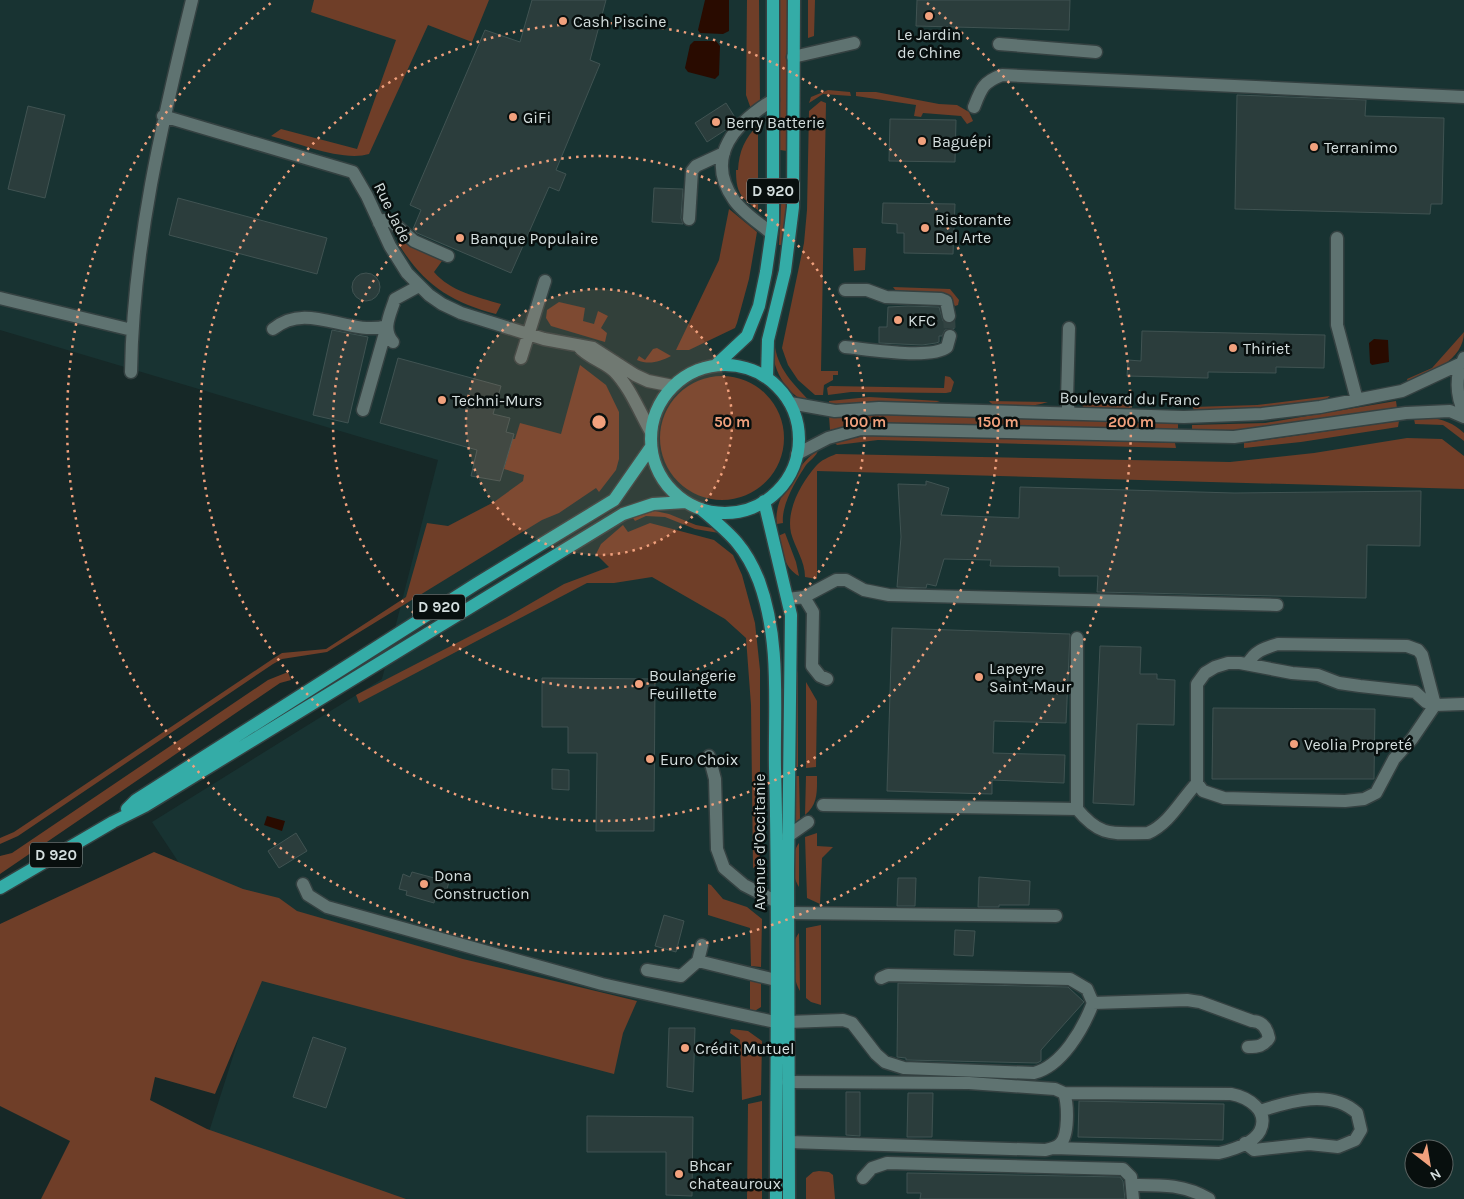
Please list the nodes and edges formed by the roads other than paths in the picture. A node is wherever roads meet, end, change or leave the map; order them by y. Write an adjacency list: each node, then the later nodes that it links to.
1 (192, 0): 11 (street)
2 (773, 0): 9 (main road, D 920)
3 (794, 0): 7 (main road, D 920)
4 (854, 43): 7 (street)
5 (999, 44): 6 (street)
6 (1096, 52)
7 (793, 57): 36 (main road, D 920)
8 (1464, 96): 10 (street)
9 (773, 100): 12 (street); 15 (main road, D 920)
10 (974, 108)
11 (163, 116): 14 (street, Rue Jade); 25 (street)
12 (724, 153): 13 (street); 15 (street)
13 (689, 219)
14 (379, 223): 17 (street); 19 (street, Rue Jade)
15 (771, 233): 34 (main road, D 920)
16 (1337, 238): 38 (street)
17 (448, 256)
18 (545, 281): 27 (street)
19 (419, 286): 23 (street); 27 (street, Rue Jade)
20 (845, 290): 22 (street)
21 (0, 298): 25 (street)
22 (950, 316)
23 (386, 326): 26 (street); 29 (street); 40 (street)
24 (1069, 328): 42 (street)
25 (132, 330): 35 (street)
26 (273, 330)
27 (529, 334): 30 (street, Rue Jade); 32 (street)
28 (950, 336): 31 (street)
29 (393, 342)
30 (578, 346): 37 (street, Rue Jade); 44 (street, Rue Jade)
31 (845, 348)
32 (521, 358)
33 (1463, 361): 38 (street, Boulevard du Franc); 41 (street)
34 (716, 365): 36 (main road); 37 (main road)
35 (131, 372)
36 (767, 377): 39 (main road)
37 (673, 386): 44 (main road)
38 (1358, 400): 42 (street, Boulevard du Franc)
39 (790, 403): 42 (street, Boulevard du Franc); 46 (main road)
40 (363, 410)
41 (1464, 412)
42 (1069, 413)
43 (1464, 418): 46 (street)
44 (651, 432): 45 (main road)
45 (651, 446): 48 (main road); 62 (main road, D 920)
46 (797, 454): 47 (main road)
47 (764, 501): 49 (main road); 51 (main road, Avenue d'Occitanie)
48 (686, 502): 49 (main road); 62 (main road, D 920)
49 (701, 508): 67 (main road, Avenue d'Occitanie)
50 (804, 597): 51 (street); 52 (street); 55 (street)
51 (788, 599): 64 (main road, Avenue d'Occitanie)
52 (1277, 605)
53 (1077, 638): 61 (street)
54 (1248, 664): 57 (street); 57 (street); 59 (street)
55 (827, 679)
56 (1464, 704): 57 (street)
57 (1435, 705): 59 (street)
58 (709, 756): 67 (street)
59 (1197, 783): 61 (street)
60 (823, 805): 61 (street)
61 (1077, 809)
62 (113, 822): 66 (main road, D 920)
63 (808, 822): 64 (street)
64 (788, 836): 68 (main road, Avenue d'Occitanie)
65 (303, 884): 76 (street)
66 (0, 888)
67 (776, 901): 74 (main road, Avenue d'Occitanie)
68 (788, 913): 69 (street); 76 (main road, Avenue d'Occitanie)
69 (1056, 916)
70 (702, 945): 71 (street)
71 (698, 962): 72 (street); 74 (street)
72 (647, 970)
73 (880, 978): 75 (street)
74 (776, 980): 76 (main road, Avenue d'Occitanie)
75 (1093, 1003): 76 (street); 77 (street)
76 (782, 1022): 78 (main road, Avenue d'Occitanie); 86 (main road, Avenue d'Occitanie)
77 (1248, 1047)
78 (788, 1082): 79 (street); 81 (main road, Avenue d'Occitanie)
79 (1064, 1093): 80 (street); 83 (street)
80 (1260, 1111): 82 (street); 82 (street)
81 (790, 1142): 83 (street); 87 (main road, Avenue d'Occitanie)
82 (1245, 1144): 83 (street)
83 (1053, 1148)
84 (863, 1178): 85 (street)
85 (1132, 1185): 88 (street); 89 (street)
86 (776, 1199)
87 (790, 1199)
88 (1133, 1199)
89 (1209, 1199)

